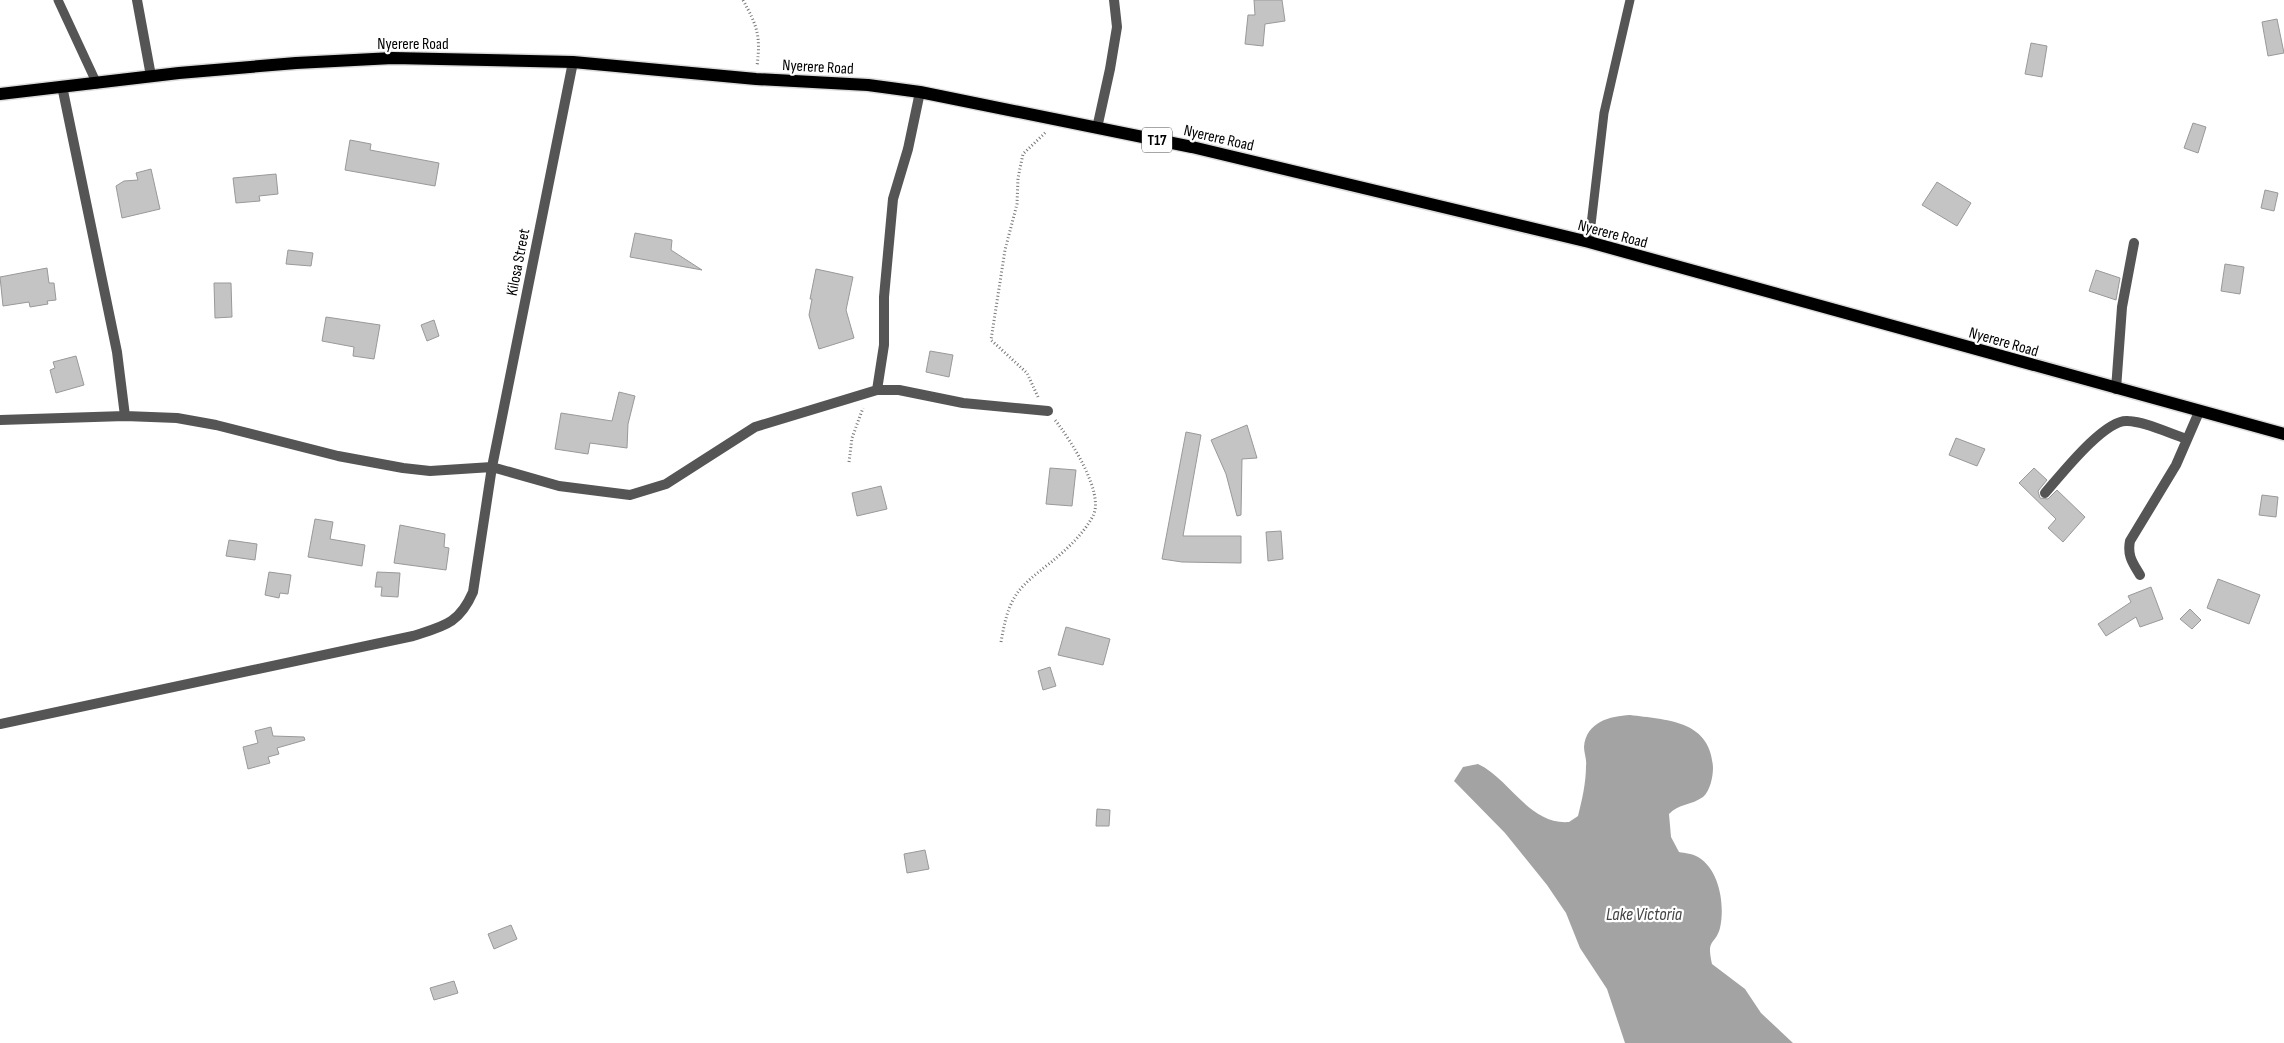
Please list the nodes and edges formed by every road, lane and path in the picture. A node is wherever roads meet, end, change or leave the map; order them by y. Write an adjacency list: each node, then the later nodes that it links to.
1 (58, 0): 9 (lane)
2 (137, 0): 7 (street)
3 (743, 0): 8 (path)
4 (1114, 0): 14 (street)
5 (1630, 0): 15 (lane)
6 (572, 62): 7 (main road, Nyerere Road / T17); 8 (main road, Nyerere Road / T17); 26 (street, Kilosa Street)
7 (151, 76): 9 (main road, Nyerere Road / T17)
8 (756, 79): 11 (main road, Nyerere Road / T17)
9 (97, 84): 10 (main road, Nyerere Road / T17)
10 (62, 86): 12 (main road, Nyerere Road / T17); 21 (street)
11 (920, 92): 13 (main road, Nyerere Road / T17); 18 (street)
12 (0, 94)
13 (1059, 120): 14 (main road, Nyerere Road / T17); 19 (path)
14 (1097, 128): 15 (main road, Nyerere Road / T17)
15 (1589, 242): 17 (main road, Nyerere Road / T17)
16 (2134, 244): 17 (street)
17 (2116, 389): 20 (main road, Nyerere Road / T17)
18 (876, 390): 19 (street); 25 (path); 26 (street)
19 (1048, 411): 29 (path)
20 (2199, 412): 23 (main road, Nyerere Road / T17); 24 (street)
21 (124, 416): 22 (street); 26 (street)
22 (0, 420)
23 (2284, 434)
24 (2187, 439): 27 (street); 28 (street)
25 (849, 462)
26 (492, 467): 30 (street, Kilosa Street)
27 (2045, 493)
28 (2140, 575)
29 (1001, 642)
30 (0, 724)

